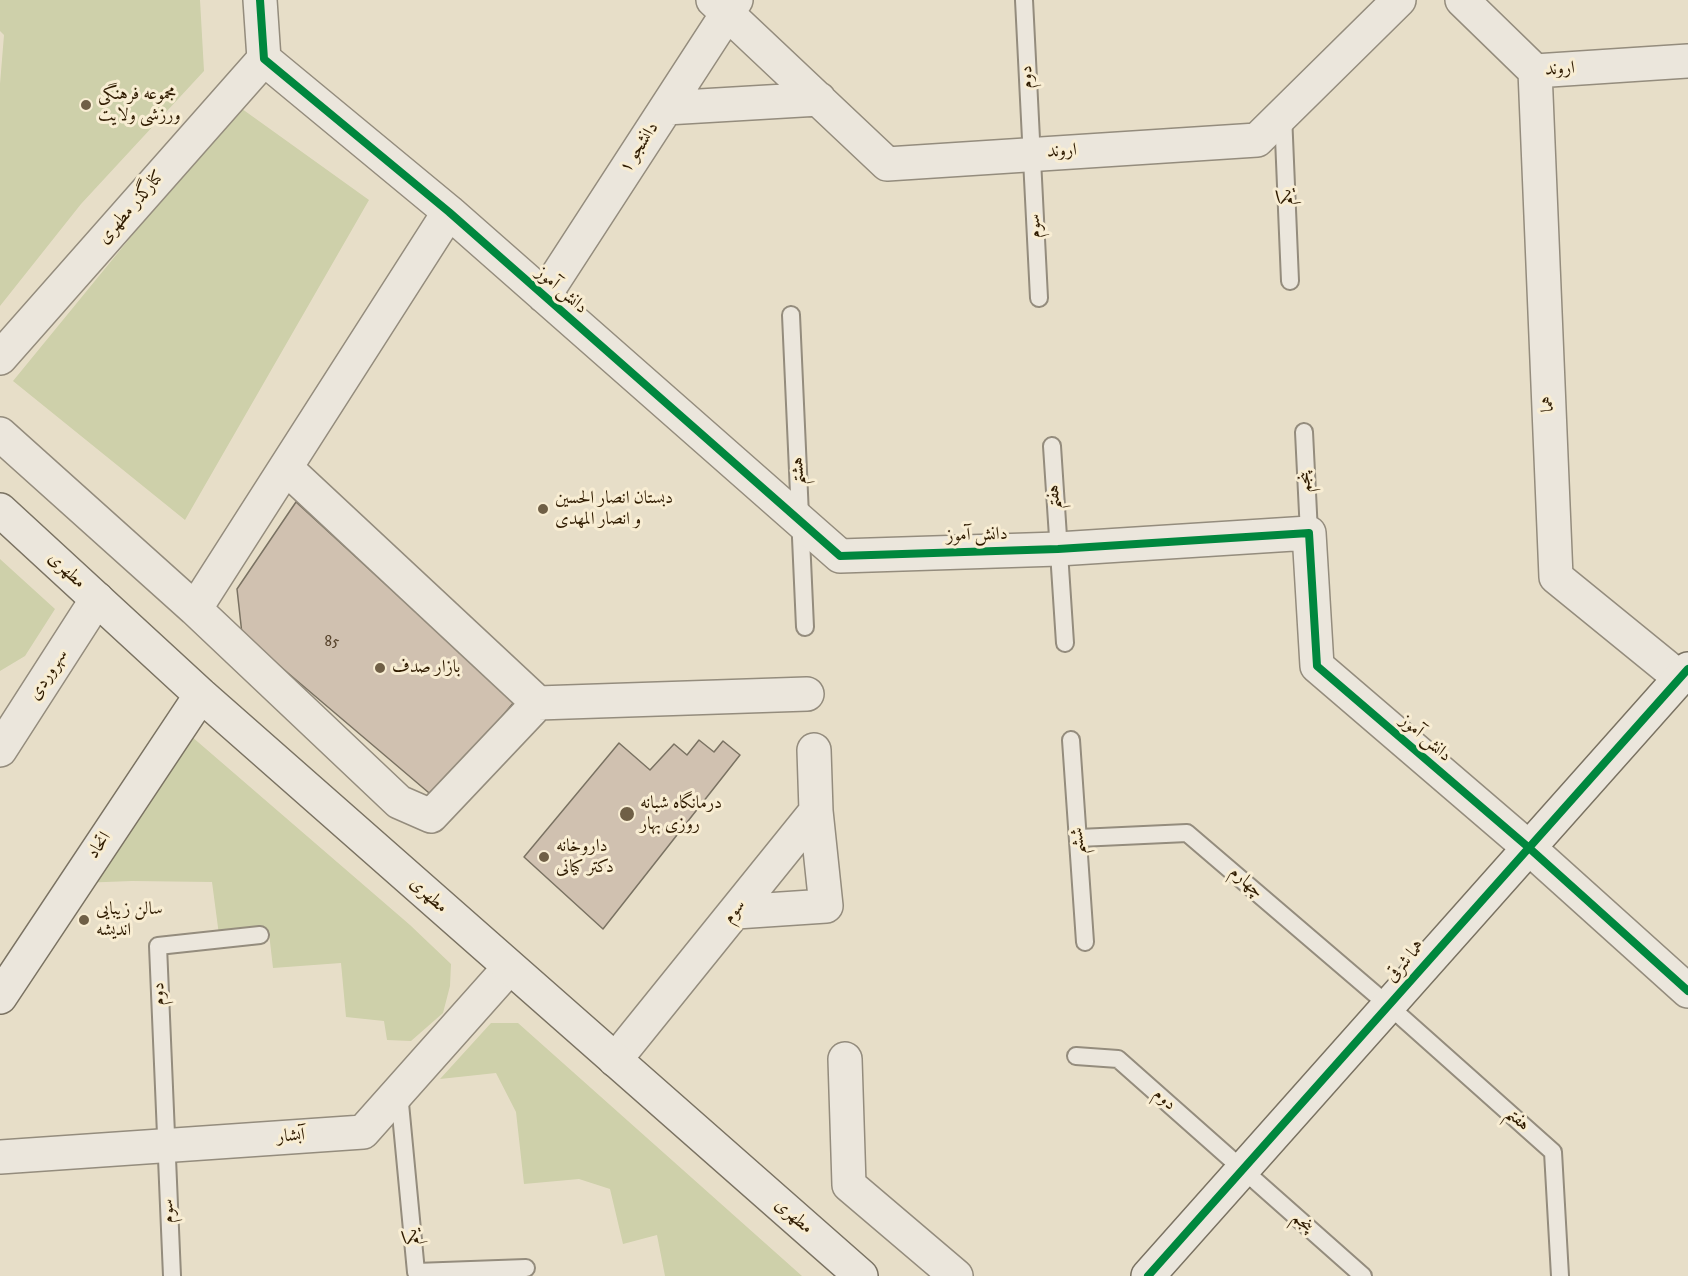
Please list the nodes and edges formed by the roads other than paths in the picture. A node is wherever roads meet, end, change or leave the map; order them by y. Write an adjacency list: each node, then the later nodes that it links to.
1 (260, 0): 6 (street)
2 (1024, 0): 12 (lane, دوم)
3 (1399, 0): 11 (street, اروند)
4 (1462, 0): 8 (street, اروند)
5 (726, 5): 9 (street, اروند); 10 (street, دانشجو ۱)
6 (264, 58): 13 (street, دانش آموز); 18 (street, کنارگذر مطهری)
7 (1688, 61): 8 (street, اروند)
8 (1535, 71): 31 (street, هما)
9 (819, 99): 10 (street); 12 (street, اروند)
10 (666, 108): 15 (street, دانشجو ۱)
11 (1283, 114): 12 (street, اروند); 14 (lane, یکم)
12 (1033, 154): 16 (lane, سوم)
13 (449, 212): 15 (street, دانش آموز); 22 (street)
14 (1290, 281)
15 (544, 296): 24 (street, دانش آموز)
16 (1039, 298)
17 (791, 315): 24 (lane, هشتم)
18 (0, 358)
19 (1304, 432): 25 (lane, پنجم)
20 (0, 434): 28 (street)
21 (1053, 446): 26 (lane, هفتم)
22 (286, 468): 28 (street); 34 (street)
23 (0, 510): 27 (street, مطهری)
24 (802, 522): 26 (street, دانش آموز); 29 (lane, هشتم)
25 (1309, 533): 26 (street, دانش آموز); 40 (street, دانش آموز)
26 (1058, 549): 30 (lane)
27 (97, 599): 33 (street, مطهری); 36 (street, سهروردی)
28 (195, 609): 34 (street)
29 (805, 627)
30 (1065, 643)
31 (1685, 678): 40 (street, هما شرقی)
32 (807, 694): 34 (street)
33 (201, 695): 44 (street, مطهری); 46 (street, اتحاد)
34 (538, 703)
35 (1071, 740): 39 (lane, ششم)
36 (0, 750)
37 (814, 750): 38 (street)
38 (816, 810): 41 (street, سوم); 41 (street)
39 (1079, 838): 43 (lane, ششم); 47 (lane, چهارم)
40 (1528, 847): 45 (street, دانش آموز); 47 (street, هما شرقی)
41 (736, 912): 50 (street, سوم)
42 (261, 934): 52 (lane, دوم)
43 (1085, 942)
44 (510, 968): 50 (street, مطهری); 51 (street, آبشار)
45 (1688, 991)
46 (0, 997)
47 (1388, 1005): 54 (street, هما شرقی); 61 (lane, هفتم)
48 (1076, 1056): 54 (lane, دوم)
49 (845, 1059): 58 (street)
50 (615, 1060): 57 (street, مطهری)
51 (399, 1092): 52 (street, آبشار); 55 (lane, یکم)
52 (166, 1146): 53 (street, آبشار); 56 (lane, سوم)
53 (0, 1157)
54 (1241, 1169): 59 (street, هما شرقی); 60 (lane, پنجم)
55 (526, 1268)
56 (172, 1276)
57 (861, 1276)
58 (956, 1276)
59 (1148, 1276)
60 (1363, 1276)
61 (1560, 1276)

